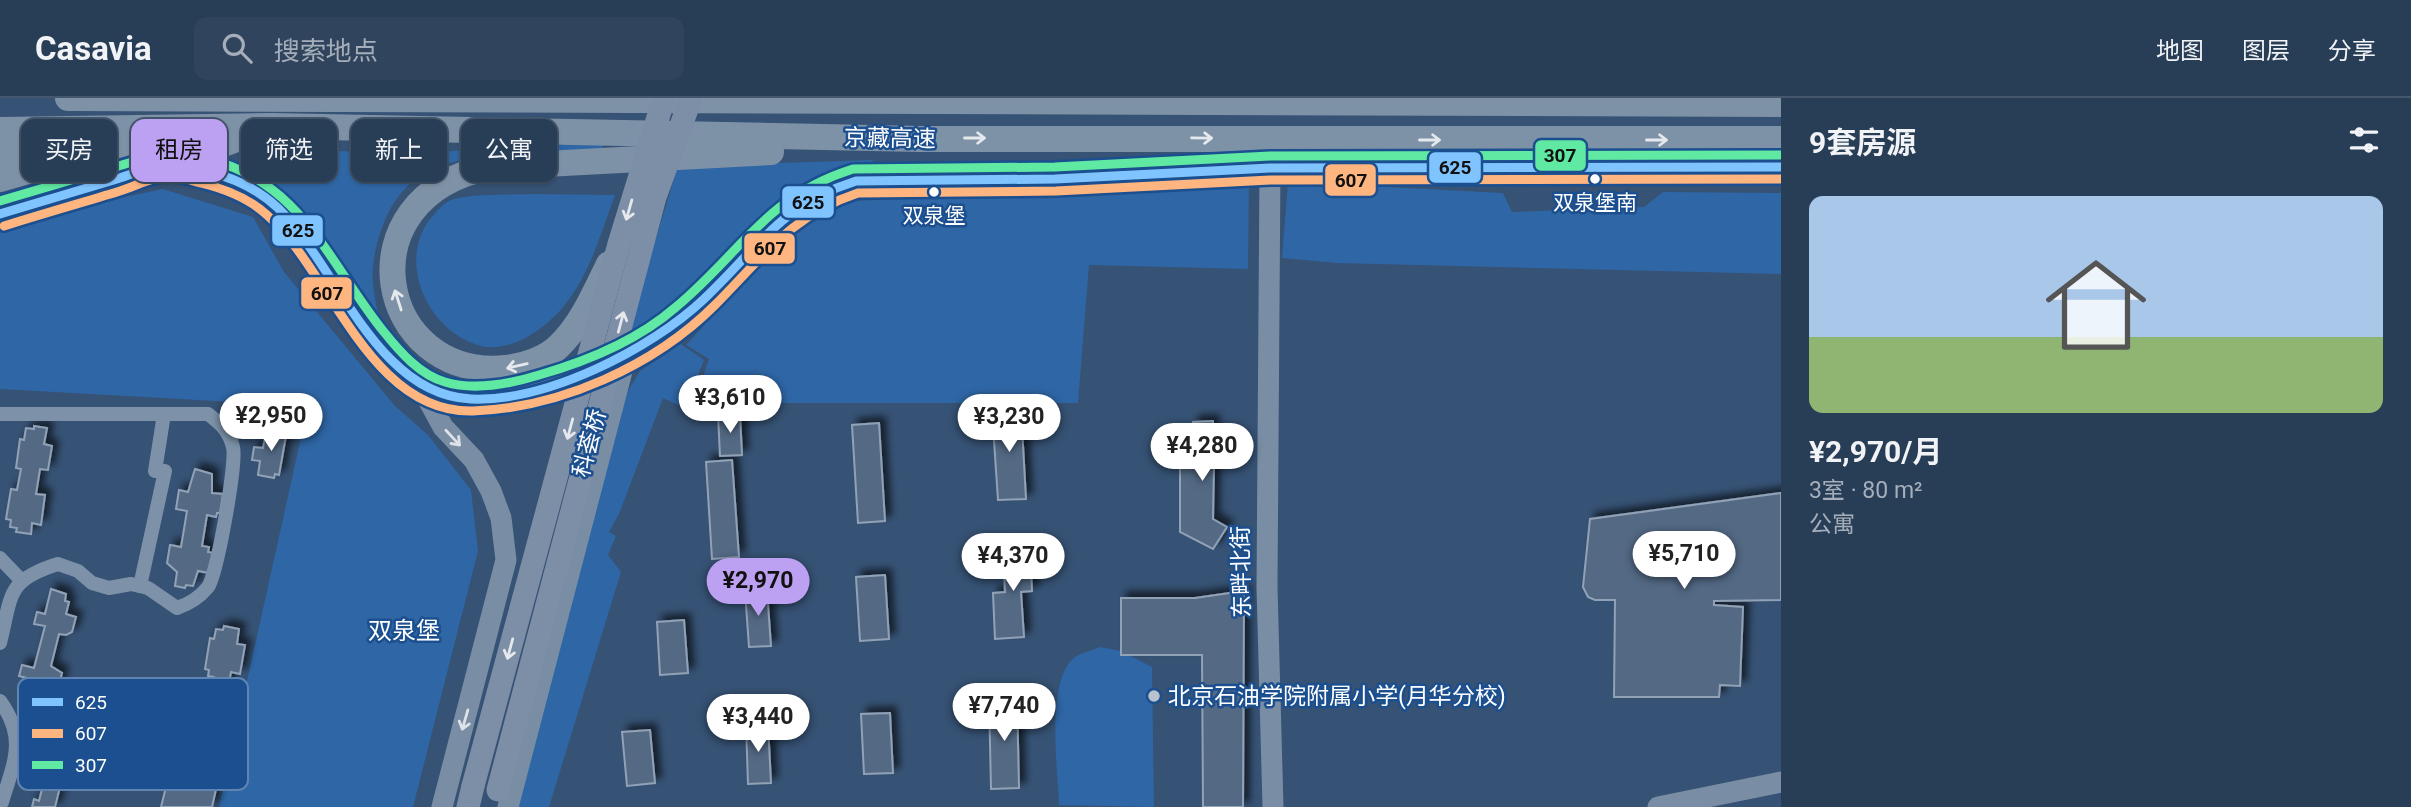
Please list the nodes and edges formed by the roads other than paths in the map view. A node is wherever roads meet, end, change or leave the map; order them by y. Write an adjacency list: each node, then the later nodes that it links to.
1 (68, 98): 4 (highway, 京藏高速)
2 (664, 98): 23 (main road, 科荟桥, one-way to 23, bridge)
3 (691, 98): 35 (main road, 科荟桥, one-way to 3, bridge)
4 (247, 99): 5 (highway, 京藏高速)
5 (1179, 100): 6 (highway, 京藏高速)
6 (1686, 100): 7 (highway, 京藏高速)
7 (1781, 104)
8 (337, 127): 11 (highway, 京藏高速)
9 (0, 130): 10 (highway, 京藏高速)
10 (21, 130)
11 (920, 139): 12 (highway, 京藏高速, one-way to 12); 23 (highway, one-way to 11, bridge)
12 (1774, 139): 16 (highway)
13 (131, 141): 20 (highway)
14 (21, 148): 15 (highway)
15 (0, 155)
16 (1703, 165): 17 (main road); 18 (main road)
17 (1781, 167)
18 (1270, 168): 24 (main road); 38 (street, 东畔北街)
19 (131, 175): 22 (main road)
20 (0, 179)
21 (227, 179): 25 (main road)
22 (0, 214)
23 (619, 244): 34 (main road, 科荟桥, one-way to 34, bridge)
24 (626, 356): 25 (main road); 35 (street)
25 (418, 381): 37 (street, one-way to 37)
26 (0, 414): 27 (street)
27 (164, 414): 30 (street); 30 (street)
28 (0, 558): 29 (street)
29 (20, 579): 30 (street); 31 (street)
30 (141, 586)
31 (0, 643)
32 (0, 701): 36 (street)
33 (1781, 782): 39 (street)
34 (471, 797)
35 (500, 801)
36 (2, 802)
37 (442, 807)
38 (1273, 807)
39 (1658, 807)

